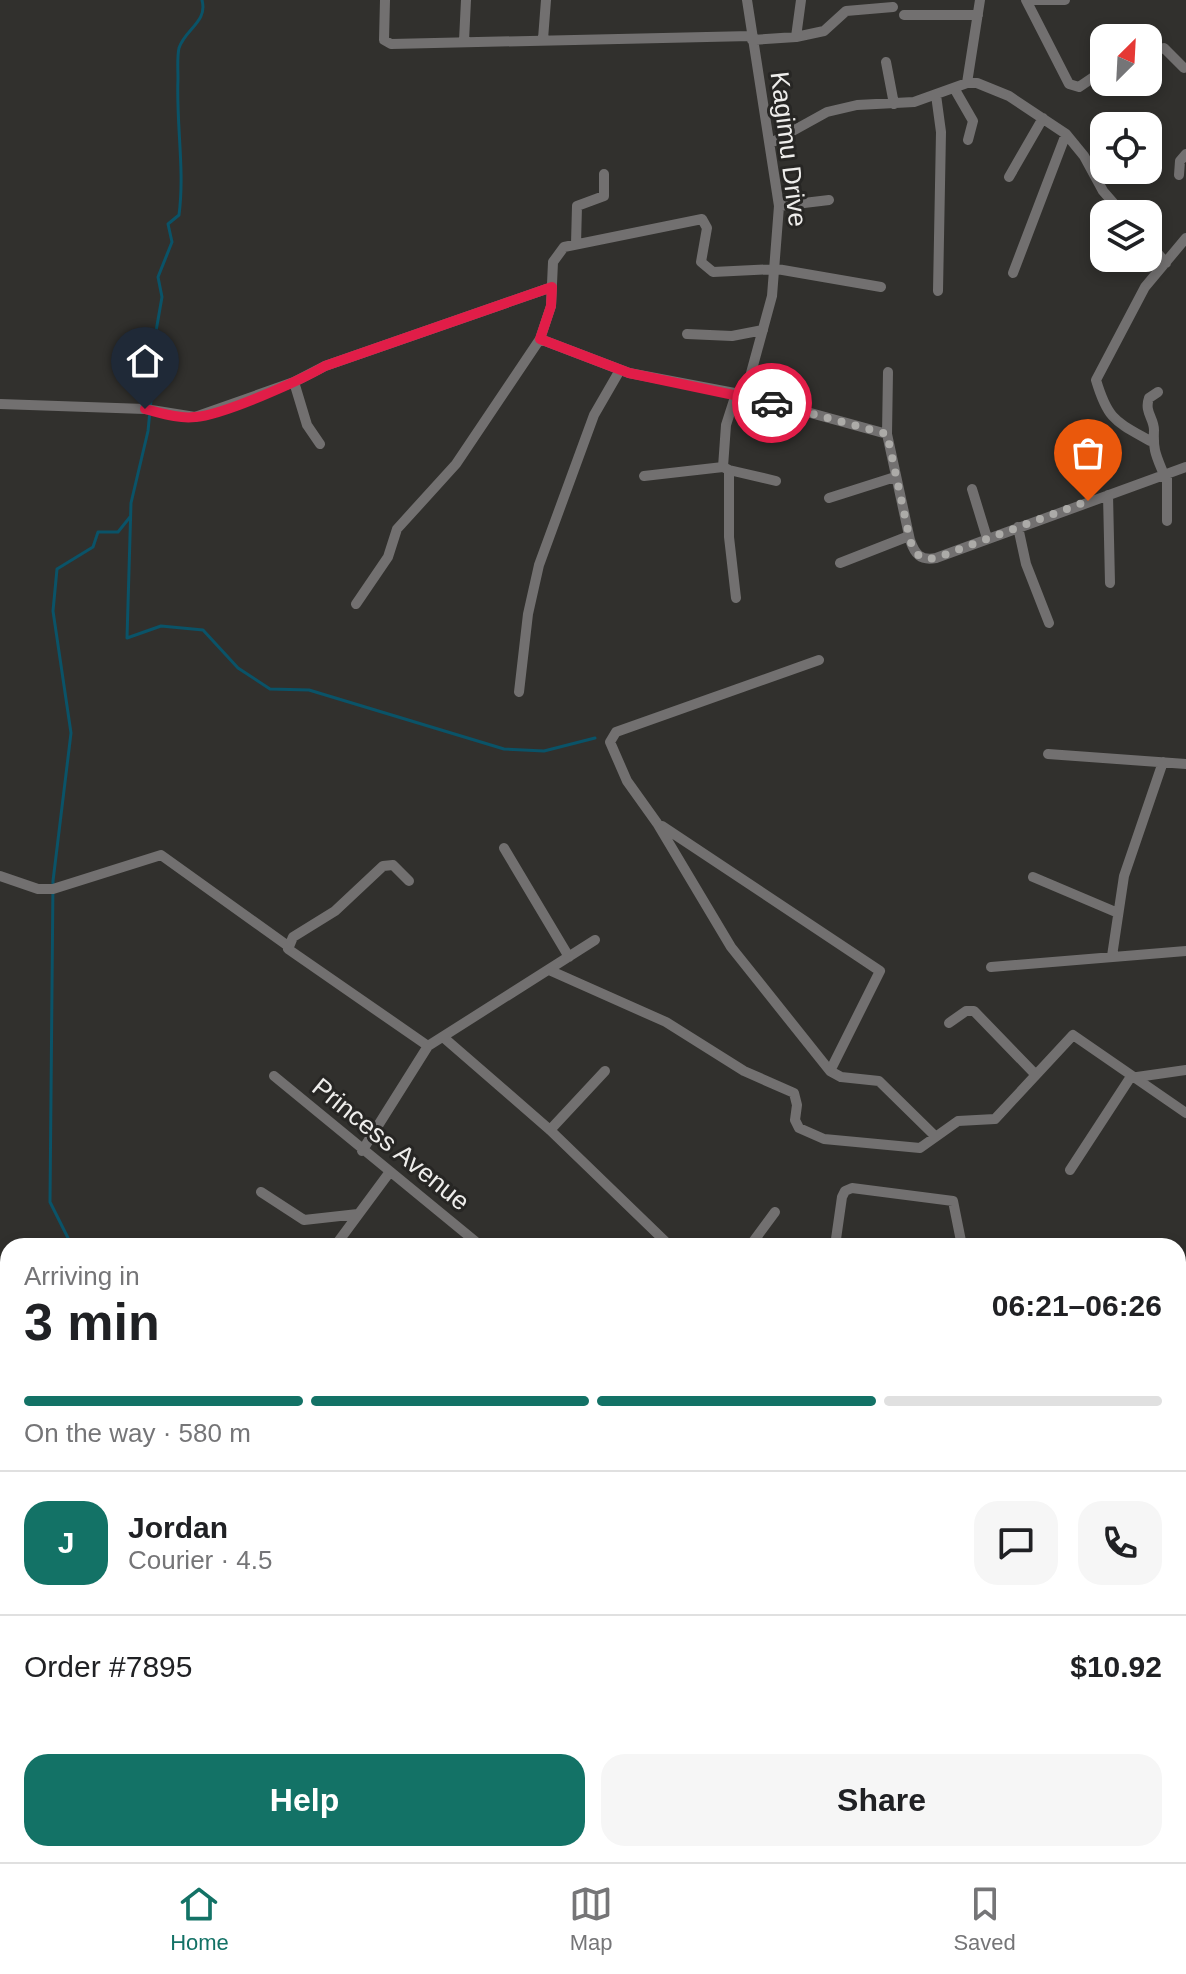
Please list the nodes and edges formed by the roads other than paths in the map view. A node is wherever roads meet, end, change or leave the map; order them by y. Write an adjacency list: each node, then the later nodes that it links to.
1 (385, 0): 16 (street)
2 (466, 0): 16 (street)
3 (546, 0): 15 (street)
4 (747, 0): 14 (street, Kagimu Drive)
5 (801, 0): 13 (street)
6 (980, 0): 12 (street)
7 (1026, 0): 20 (street)
8 (1034, 0): 9 (street)
9 (1065, 0)
10 (893, 7): 13 (street)
11 (904, 15): 12 (street)
12 (978, 15): 21 (street)
13 (796, 37): 14 (street)
14 (751, 38): 15 (street); 28 (street, Kagimu Drive)
15 (543, 39): 16 (street)
16 (464, 41)
17 (1162, 49): 19 (street)
18 (886, 62): 24 (street)
19 (1184, 68)
20 (1090, 80)
21 (967, 83): 22 (street); 25 (street)
22 (954, 88): 23 (street); 27 (street)
23 (936, 95): 24 (street); 44 (street)
24 (894, 104): 28 (street)
25 (1043, 118): 26 (street); 32 (street)
26 (1066, 134): 34 (street); 41 (street)
27 (968, 140)
28 (771, 143): 35 (street, Kagimu Drive)
29 (1186, 154): 31 (street)
30 (604, 174): 36 (street)
31 (1179, 175)
32 (1009, 177)
33 (829, 200): 35 (street)
34 (1111, 200)
35 (779, 206): 40 (street, Kagimu Drive)
36 (576, 244): 40 (street); 42 (street)
37 (1184, 246): 39 (street)
38 (1162, 258): 39 (street)
39 (1166, 263): 55 (street)
40 (777, 269): 43 (street); 45 (street, Kagimu Drive)
41 (1013, 273)
42 (552, 287): 47 (street); 50 (street)
43 (881, 287)
44 (938, 291)
45 (763, 330): 46 (street); 52 (street, Kagimu Drive)
46 (687, 334)
47 (540, 339): 48 (street); 73 (street)
48 (620, 370): 52 (street); 76 (street)
49 (888, 372): 54 (street)
50 (294, 382): 53 (street); 56 (street)
51 (1158, 392): 55 (street)
52 (740, 395): 54 (street); 58 (street, Kagimu Drive)
53 (0, 404)
54 (887, 434): 61 (street)
55 (1150, 441): 59 (street)
56 (320, 444)
57 (1186, 467): 59 (street)
58 (726, 468): 60 (street); 62 (street); 72 (street, Kagimu Drive)
59 (1165, 474): 64 (street); 66 (street)
60 (644, 476)
61 (895, 477): 65 (street); 68 (street)
62 (776, 481)
63 (972, 489): 69 (street)
64 (1108, 495): 67 (street); 71 (street)
65 (829, 498)
66 (1167, 521)
67 (1018, 527): 69 (street); 74 (street)
68 (909, 536): 69 (street); 70 (street)
69 (987, 538)
70 (840, 563)
71 (1110, 583)
72 (736, 598)
73 (356, 604)
74 (1049, 623)
75 (819, 660): 80 (street)
76 (519, 692)
77 (1048, 754): 78 (street)
78 (1163, 762): 79 (street); 85 (street)
79 (1186, 764)
80 (657, 823): 98 (street); 98 (street)
81 (504, 848): 90 (street)
82 (0, 876): 87 (street)
83 (1033, 877): 85 (street)
84 (409, 881): 87 (street)
85 (1118, 913): 89 (street)
86 (595, 940): 90 (street)
87 (288, 946): 95 (street)
88 (1186, 951): 89 (street)
89 (1112, 956): 91 (street)
90 (569, 957): 92 (street)
91 (991, 967)
92 (549, 970): 94 (street); 104 (street)
93 (949, 1023): 99 (street)
94 (443, 1037): 95 (street); 103 (street)
95 (428, 1046): 105 (street)
96 (1186, 1070): 101 (street)
97 (605, 1071): 103 (street)
98 (830, 1071): 104 (street)
99 (1035, 1074): 101 (street); 104 (street)
100 (274, 1076): 105 (street, Princess Avenue)
101 (1130, 1078): 102 (street); 106 (street)
102 (1186, 1113)
103 (550, 1130): 113 (street)
104 (934, 1135)
105 (362, 1151): 107 (street, Princess Avenue)
106 (1070, 1170)
107 (389, 1173): 110 (street); 112 (street, Princess Avenue)
108 (261, 1192): 110 (street)
109 (775, 1212): 114 (street)
110 (358, 1214): 111 (street)
111 (341, 1238)
112 (471, 1238)
113 (662, 1238)
114 (756, 1238)
115 (836, 1238): 116 (street)
116 (960, 1238)

